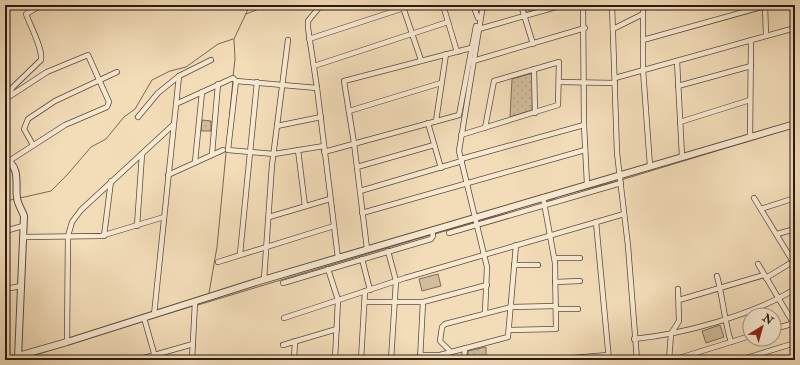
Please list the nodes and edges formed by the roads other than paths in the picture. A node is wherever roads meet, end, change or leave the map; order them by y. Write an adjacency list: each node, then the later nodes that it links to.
1 (42, 5): 55 (street)
2 (320, 5): 25 (street)
3 (413, 5): 12 (street)
4 (443, 5): 18 (street)
5 (473, 5): 17 (street)
6 (482, 5): 17 (street); 21 (street)
7 (521, 5): 16 (street)
8 (563, 5): 16 (street)
9 (584, 5): 19 (street)
10 (612, 5): 22 (street)
11 (654, 5): 13 (street)
12 (403, 6): 23 (street); 25 (street)
13 (643, 6): 15 (street)
14 (765, 6): 24 (street); 27 (street)
15 (643, 14): 22 (street); 27 (street)
16 (524, 16): 21 (street); 29 (street)
17 (478, 18): 30 (street)
18 (448, 22): 23 (street); 31 (street)
19 (585, 28): 29 (street); 49 (street)
20 (795, 28): 24 (street)
21 (479, 29): 35 (street)
22 (613, 29): 45 (street)
23 (413, 33): 34 (street); 37 (street)
24 (766, 36): 28 (street)
25 (309, 39): 37 (street)
26 (288, 40): 51 (street)
27 (643, 40): 40 (street)
28 (751, 40): 36 (street); 38 (street)
29 (533, 44): 35 (street)
30 (471, 48): 31 (street); 62 (street)
31 (457, 52): 32 (street)
32 (446, 54): 34 (street); 48 (street)
33 (212, 60): 42 (street)
34 (421, 60): 58 (street)
35 (473, 61): 70 (street)
36 (677, 61): 40 (street); 52 (street)
37 (314, 66): 53 (street)
38 (751, 66): 52 (street); 56 (street)
39 (534, 69): 47 (street); 59 (street); 69 (street)
40 (643, 70): 45 (street); 88 (street)
41 (117, 72): 43 (street)
42 (179, 76): 57 (street); 60 (street)
43 (99, 81): 55 (street); 74 (street); 74 (street)
44 (236, 81): 46 (street); 50 (street); 80 (street)
45 (615, 81): 49 (street); 91 (street)
46 (257, 82): 51 (street); 80 (street)
47 (559, 82): 49 (street); 59 (street)
48 (441, 83): 58 (street); 62 (street)
49 (584, 83): 67 (street)
50 (218, 84): 54 (street); 82 (street)
51 (282, 85): 53 (street); 68 (street)
52 (678, 86): 63 (street)
53 (318, 88): 61 (street)
54 (202, 92): 57 (street); 87 (street)
55 (6, 100)
56 (750, 100): 63 (street); 71 (street)
57 (176, 104): 66 (street)
58 (349, 111): 72 (street)
59 (535, 113): 69 (street)
60 (138, 117)
61 (320, 117): 68 (street); 75 (street)
62 (436, 121): 64 (street)
63 (680, 122): 84 (street)
64 (428, 123): 72 (street); 73 (street)
65 (795, 124): 71 (street)
66 (173, 125): 81 (street); 92 (street)
67 (584, 125): 78 (street); 86 (street)
68 (277, 126): 83 (street)
69 (485, 128): 70 (street)
70 (461, 135): 86 (street)
71 (750, 137): 84 (street)
72 (354, 143): 75 (street); 89 (street)
73 (434, 144): 89 (street); 90 (street)
74 (34, 145): 85 (street)
75 (324, 149): 77 (street); 101 (street)
76 (223, 150): 82 (street)
77 (298, 150): 83 (street); 103 (street)
78 (585, 150): 94 (street); 96 (street)
79 (5, 152): 85 (street)
80 (250, 152): 83 (street); 128 (street)
81 (142, 154): 93 (street); 113 (street)
82 (212, 154): 87 (street)
83 (274, 154): 108 (street)
84 (682, 156): 88 (street)
85 (7, 160): 112 (street)
86 (461, 160): 90 (street); 94 (street)
87 (195, 162): 92 (street)
88 (650, 166): 91 (street)
89 (357, 167): 97 (street)
90 (441, 168): 97 (street)
91 (620, 174): 95 (street); 96 (street)
92 (168, 175): 107 (street)
93 (112, 181): 121 (street); 122 (street)
94 (468, 183): 105 (street); 109 (street)
95 (621, 183): 102 (street); 106 (street)
96 (587, 184): 98 (street)
97 (360, 191): 105 (street)
98 (543, 197): 102 (street); 109 (street)
99 (754, 198): 104 (street)
100 (795, 198): 104 (street)
101 (330, 200): 103 (street); 114 (street)
102 (545, 205): 111 (street); 120 (street)
103 (305, 206): 108 (street)
104 (761, 209): 119 (street)
105 (362, 213): 126 (street)
106 (624, 214): 110 (street); 175 (street)
107 (164, 217): 113 (street); 165 (street)
108 (268, 217): 124 (street)
109 (476, 217): 111 (street); 117 (street)
110 (596, 222): 120 (street); 186 (street)
111 (478, 224): 118 (street); 129 (street)
112 (23, 226): 116 (street); 123 (street)
113 (137, 226): 122 (street)
114 (334, 226): 124 (street); 130 (street)
115 (795, 229): 119 (street)
116 (5, 230)
117 (432, 230): 126 (street); 127 (street)
118 (449, 233)
119 (777, 234): 135 (street)
120 (551, 235): 125 (street); 132 (street)
121 (68, 236): 122 (street); 123 (street); 177 (street)
122 (104, 236)
123 (23, 237): 148 (street)
124 (267, 246): 128 (street); 142 (street)
125 (516, 246): 129 (street); 137 (street)
126 (366, 250): 130 (street); 131 (street)
127 (388, 251): 131 (street); 143 (street)
128 (240, 254): 134 (street)
129 (484, 254): 143 (street); 147 (street)
130 (338, 258): 142 (street)
131 (364, 258): 139 (street); 153 (street)
132 (554, 258): 133 (street); 145 (street)
133 (580, 258)
134 (218, 262)
135 (793, 263): 141 (street)
136 (758, 264): 141 (street)
137 (514, 265): 138 (street); 161 (street)
138 (538, 266)
139 (328, 269): 146 (street); 155 (street)
140 (717, 276): 150 (street)
141 (765, 276): 150 (street); 154 (street)
142 (264, 280): 157 (street)
143 (396, 281): 153 (street); 159 (street)
144 (580, 281): 145 (street)
145 (556, 282): 162 (street)
146 (283, 283)
147 (487, 285): 160 (street); 164 (street)
148 (21, 286): 149 (street); 187 (street)
149 (5, 288)
150 (720, 288): 156 (street); 168 (street)
151 (678, 289): 156 (street)
152 (795, 289): 154 (street)
153 (368, 290): 155 (street); 158 (street)
154 (779, 299): 168 (street); 169 (street)
155 (338, 300): 167 (street); 171 (street)
156 (679, 300): 173 (street)
157 (195, 302): 165 (street); 180 (street)
158 (365, 302): 159 (street); 193 (street)
159 (395, 302): 160 (street); 194 (street)
160 (423, 302): 185 (street)
161 (511, 307): 162 (street); 164 (street); 172 (street)
162 (556, 308): 163 (street); 172 (street)
163 (578, 309)
164 (485, 313): 183 (street)
165 (154, 315): 166 (street)
166 (144, 318): 177 (street); 184 (street)
167 (284, 318)
168 (726, 318): 173 (street); 178 (street)
169 (794, 324): 170 (street)
170 (782, 328)
171 (337, 329): 176 (street); 192 (street)
172 (509, 330): 182 (street)
173 (671, 334): 175 (street); 198 (street)
174 (742, 339): 178 (street)
175 (634, 340): 197 (street)
176 (295, 341): 181 (street); 191 (street)
177 (67, 342): 187 (street)
178 (731, 342): 199 (street)
179 (795, 343): 200 (street)
180 (193, 344): 184 (street); 190 (street)
181 (283, 345)
182 (465, 348): 183 (street); 195 (street)
183 (451, 352): 185 (street)
184 (155, 357): 189 (street)
185 (420, 357)
186 (608, 357): 196 (street)
187 (18, 358): 188 (street)
188 (5, 360)
189 (137, 360)
190 (192, 360)
191 (294, 360)
192 (335, 360)
193 (361, 360)
194 (391, 360)
195 (464, 360)
196 (549, 360)
197 (637, 360)
198 (669, 360)
199 (673, 360)
200 (740, 360)

